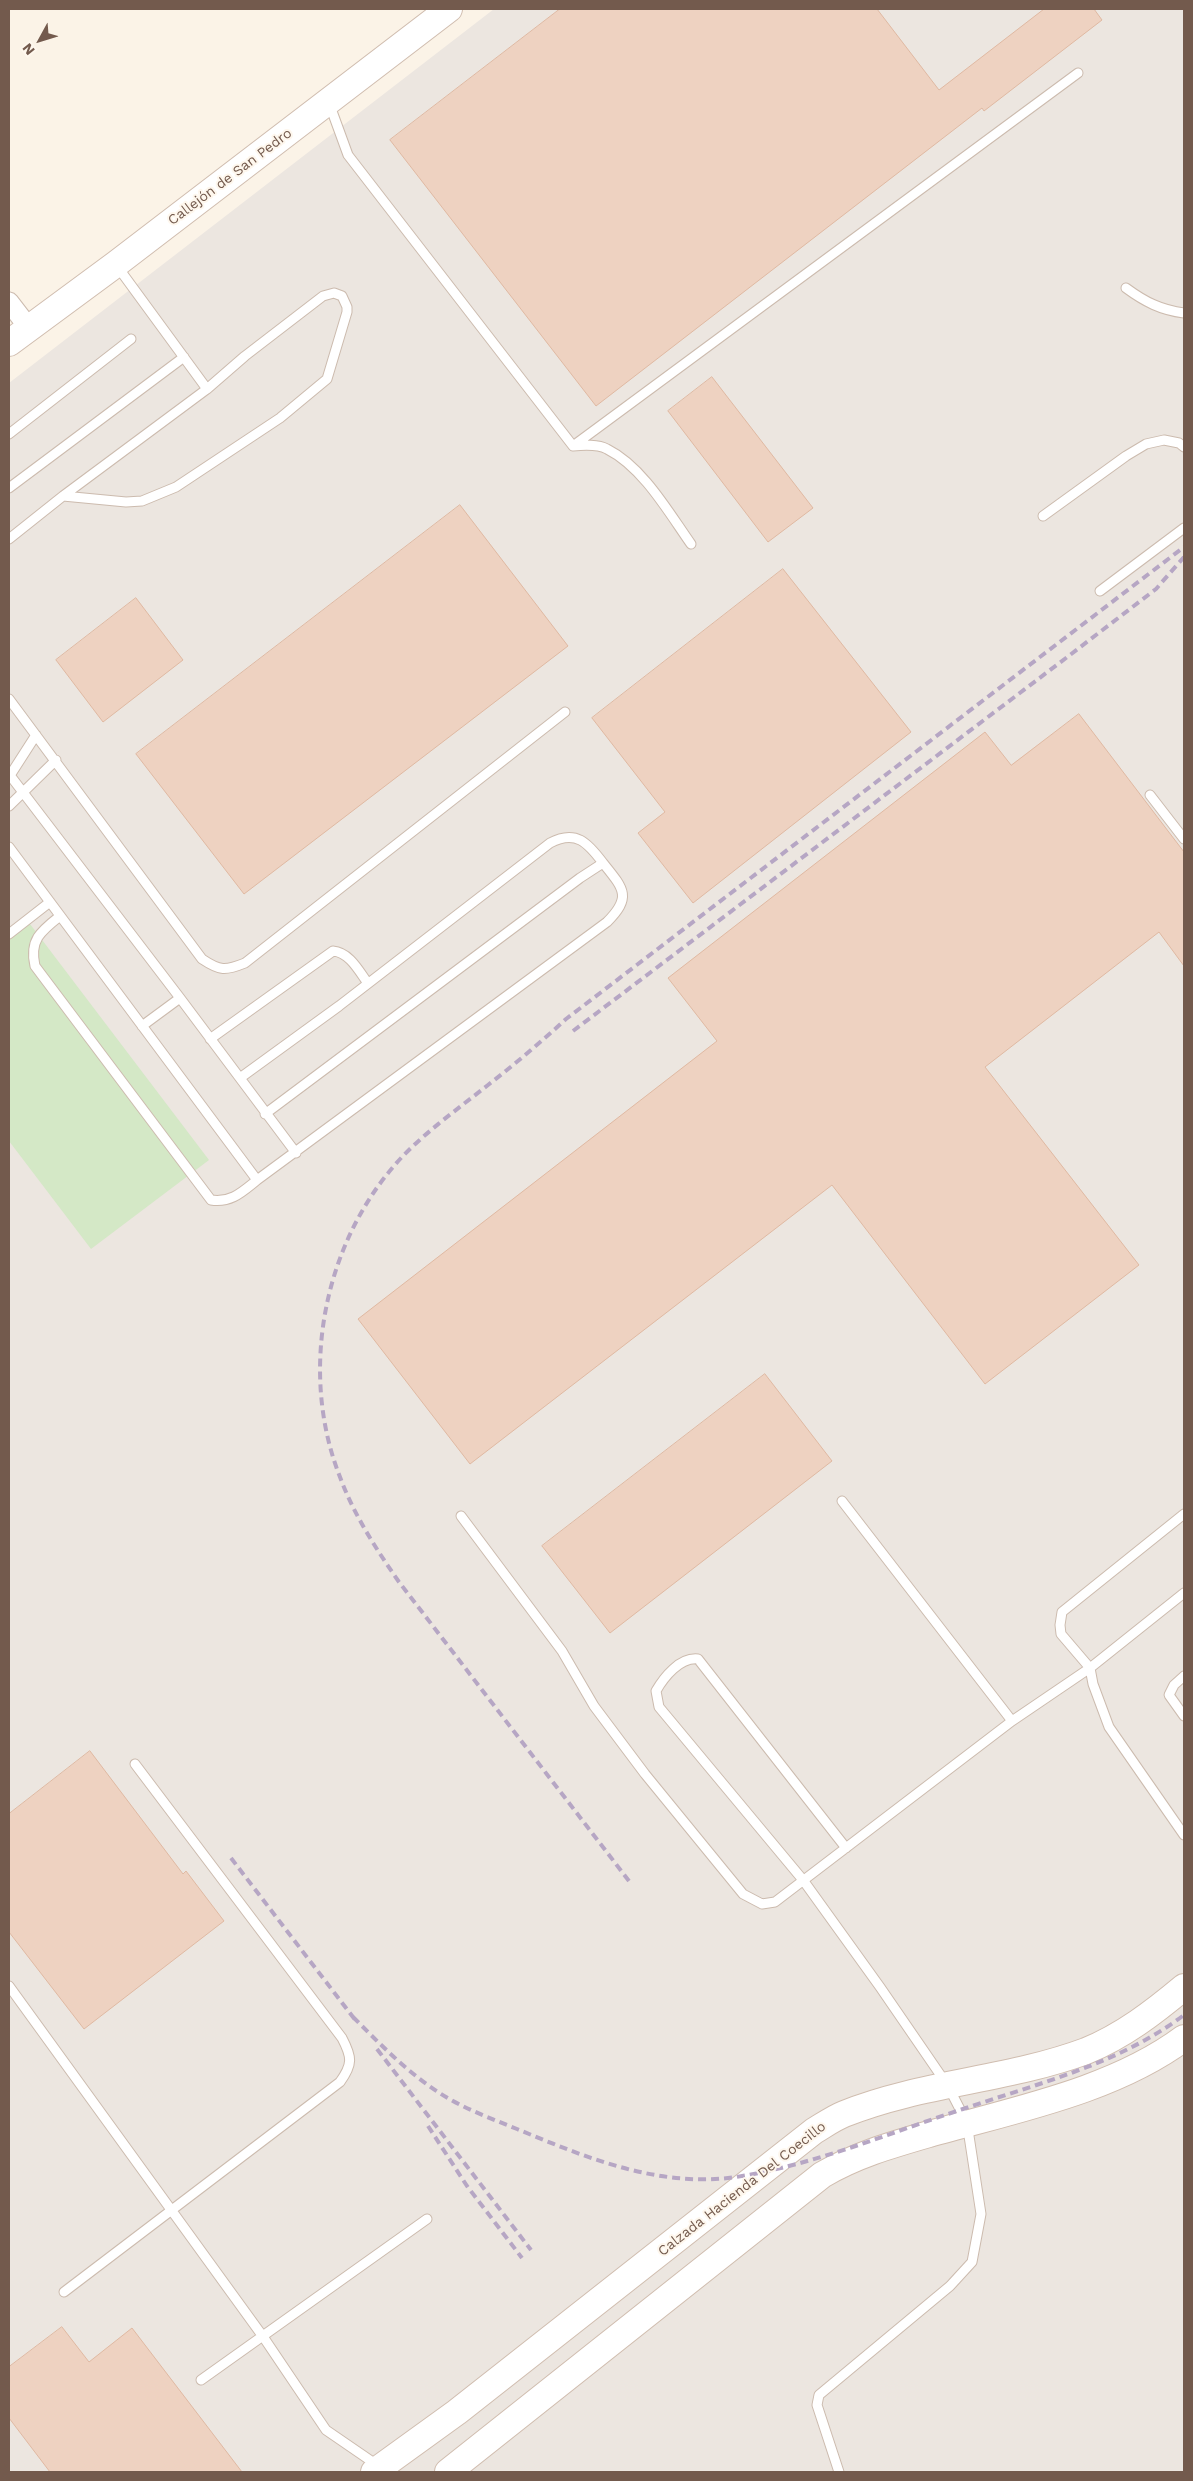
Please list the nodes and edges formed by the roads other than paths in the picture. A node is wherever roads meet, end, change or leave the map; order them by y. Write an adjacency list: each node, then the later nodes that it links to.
1 (449, 9): 3 (main road, Callejón de San Pedro)
2 (1078, 73): 13 (lane)
3 (328, 102): 4 (main road, Callejón de San Pedro); 13 (lane)
4 (116, 264): 8 (main road, Callejón de San Pedro); 10 (lane)
5 (1126, 288): 7 (lane)
6 (9, 302): 8 (street)
7 (1184, 313)
8 (19, 336)
9 (132, 339): 12 (lane)
10 (184, 357): 11 (lane); 15 (lane)
11 (207, 389): 16 (lane); 16 (lane)
12 (9, 434)
13 (573, 446): 20 (lane)
14 (1184, 447): 17 (lane)
15 (9, 488)
16 (63, 496): 19 (lane)
17 (1043, 516)
18 (1184, 528): 21 (lane)
19 (9, 540)
20 (691, 544)
21 (1100, 592)
22 (9, 699): 24 (lane)
23 (566, 712): 25 (lane)
24 (36, 735): 25 (lane); 26 (lane)
25 (56, 760): 27 (lane)
26 (9, 776): 27 (lane)
27 (23, 792): 29 (lane); 37 (lane)
28 (1150, 795): 30 (lane)
29 (9, 806)
30 (1184, 838)
31 (9, 847): 33 (lane)
32 (604, 864): 36 (lane); 41 (lane); 42 (lane)
33 (50, 902): 34 (lane); 35 (lane)
34 (60, 916): 38 (lane); 43 (lane)
35 (9, 932)
36 (367, 982): 39 (lane); 40 (lane)
37 (180, 998): 38 (lane); 39 (lane)
38 (142, 1026): 43 (lane)
39 (210, 1039): 40 (lane)
40 (240, 1078): 41 (lane)
41 (265, 1114): 42 (lane)
42 (296, 1153): 43 (lane)
43 (257, 1180)
44 (842, 1501): 51 (lane)
45 (1184, 1514): 48 (lane)
46 (461, 1516): 55 (lane)
47 (1184, 1593): 48 (lane)
48 (1090, 1668): 51 (lane); 53 (lane)
49 (1184, 1676): 50 (lane)
50 (1184, 1716)
51 (1012, 1721): 54 (lane)
52 (134, 1764): 61 (lane)
53 (1184, 1835)
54 (846, 1848): 55 (lane); 55 (lane)
55 (803, 1880): 59 (lane)
56 (9, 1986): 61 (lane)
57 (1184, 1987): 59 (main road, Calzada Hacienda Del Coecillo)
58 (1184, 2038): 60 (main road)
59 (948, 2086): 60 (lane); 66 (main road, Calzada Hacienda Del Coecillo)
60 (967, 2123): 67 (main road); 70 (lane)
61 (173, 2211): 63 (lane); 64 (lane)
62 (427, 2219): 64 (lane)
63 (64, 2292)
64 (264, 2338): 65 (lane); 68 (lane)
65 (202, 2380)
66 (457, 2412): 67 (main road); 68 (main road, Calzada Hacienda Del Coecillo)
67 (484, 2444): 69 (main road)
68 (380, 2471)
69 (448, 2472)
70 (839, 2472)

